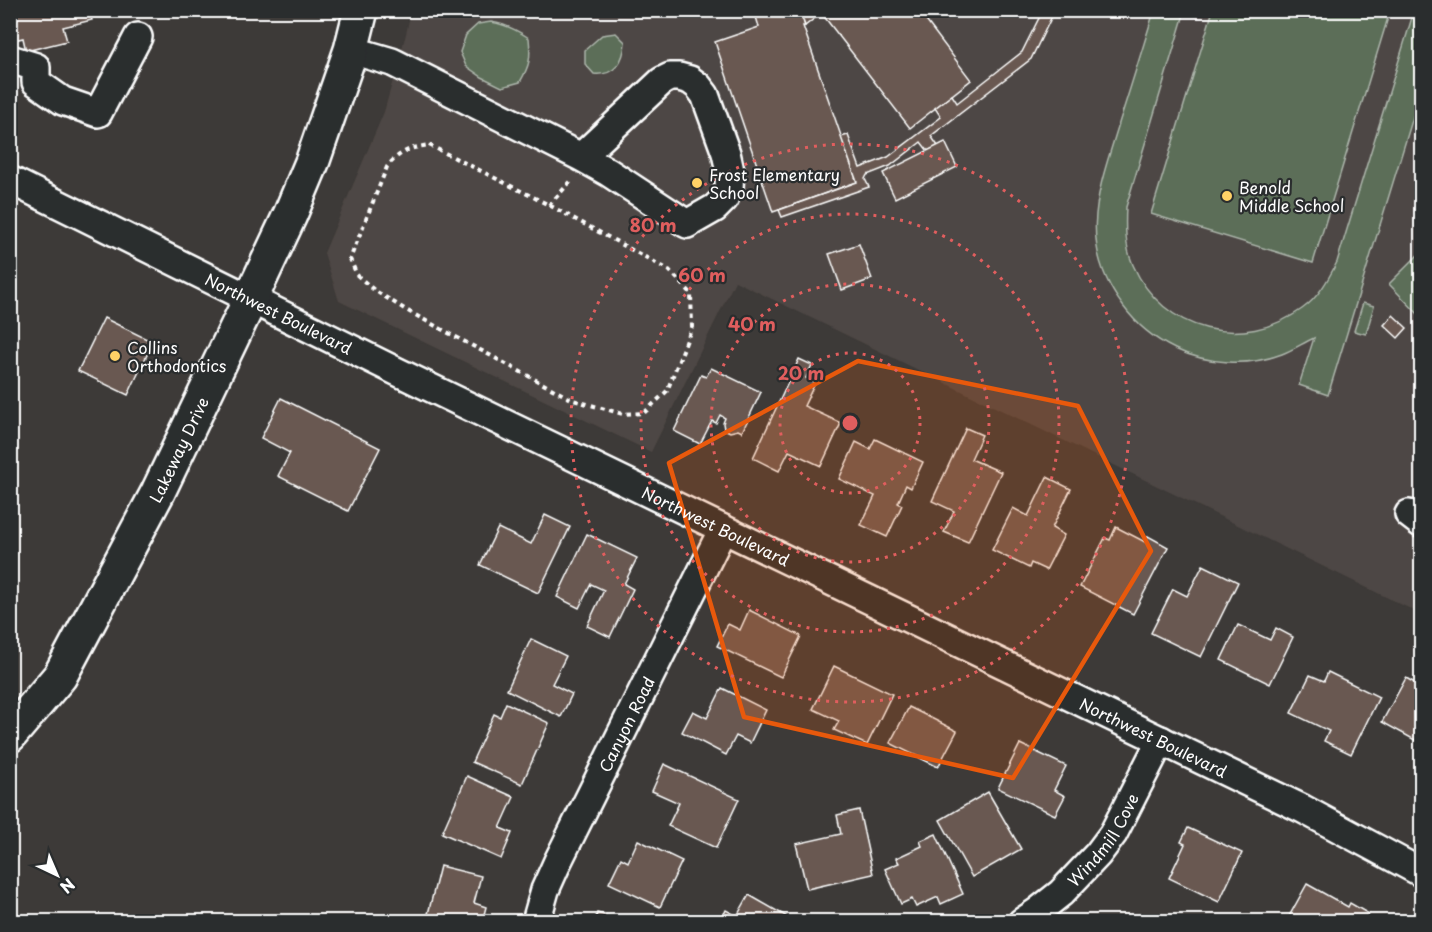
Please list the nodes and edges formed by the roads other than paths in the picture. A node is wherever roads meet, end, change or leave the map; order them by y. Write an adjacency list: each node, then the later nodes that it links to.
1 (361, 10): 3 (main road, Lakeway Drive)
2 (138, 38): 4 (street)
3 (351, 50): 5 (street); 7 (main road, Lakeway Drive)
4 (10, 59)
5 (585, 160): 5 (street)
6 (10, 180): 7 (street, Northwest Boulevard)
7 (250, 300): 8 (street, Northwest Boulevard); 9 (main road, Lakeway Drive)
8 (723, 529): 10 (street, Northwest Boulevard); 12 (street, Canyon Road)
9 (10, 735)
10 (1161, 740): 11 (street, Northwest Boulevard); 13 (street, Windmill Cove)
11 (1422, 873)
12 (536, 921)
13 (1022, 921)

